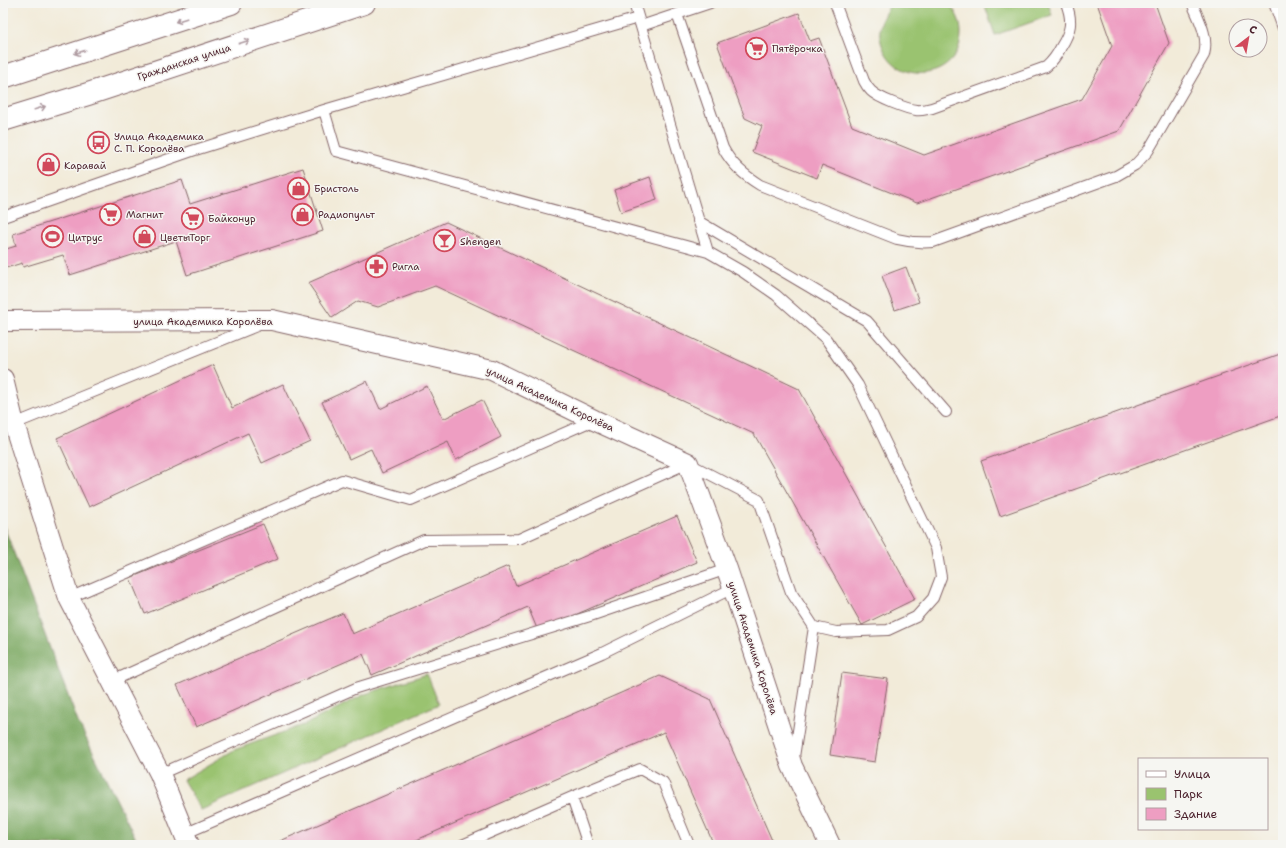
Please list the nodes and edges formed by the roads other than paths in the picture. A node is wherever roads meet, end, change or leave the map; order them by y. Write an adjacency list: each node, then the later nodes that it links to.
1 (231, 3): 12 (main road, one-way to 12)
2 (364, 3): 14 (main road, Гражданская улица, one-way to 2)
3 (634, 3): 10 (lane)
4 (710, 3): 9 (lane)
5 (835, 3): 6 (lane)
6 (1066, 3)
7 (1192, 3): 9 (lane)
8 (1274, 3): 11 (lane)
9 (677, 14): 10 (lane)
10 (639, 22): 13 (lane); 16 (lane)
11 (1283, 28)
12 (3, 77)
13 (324, 110): 15 (lane); 17 (lane)
14 (3, 120)
15 (3, 217)
16 (698, 221): 17 (lane); 21 (lane)
17 (708, 252): 28 (lane)
18 (272, 320): 19 (street, улица Академика Королёва); 22 (street, улица Академика Королёва); 23 (lane)
19 (3, 321)
20 (3, 379): 23 (street)
21 (946, 412)
22 (594, 420): 24 (street, улица Академика Королёва); 27 (lane)
23 (14, 424): 27 (street)
24 (688, 464): 25 (street, улица Академика Королёва); 28 (lane); 29 (lane)
25 (727, 569): 26 (street, улица Академика Королёва); 31 (lane)
26 (733, 588): 30 (street, улица Академика Королёва); 33 (lane)
27 (69, 598): 29 (street)
28 (814, 627): 30 (lane)
29 (112, 681): 31 (street)
30 (792, 766): 37 (street, улица Академика Королёва)
31 (160, 774): 33 (street)
32 (572, 797): 34 (lane); 35 (lane); 36 (lane)
33 (186, 839)
34 (462, 845)
35 (588, 845)
36 (689, 845)
37 (830, 845)

